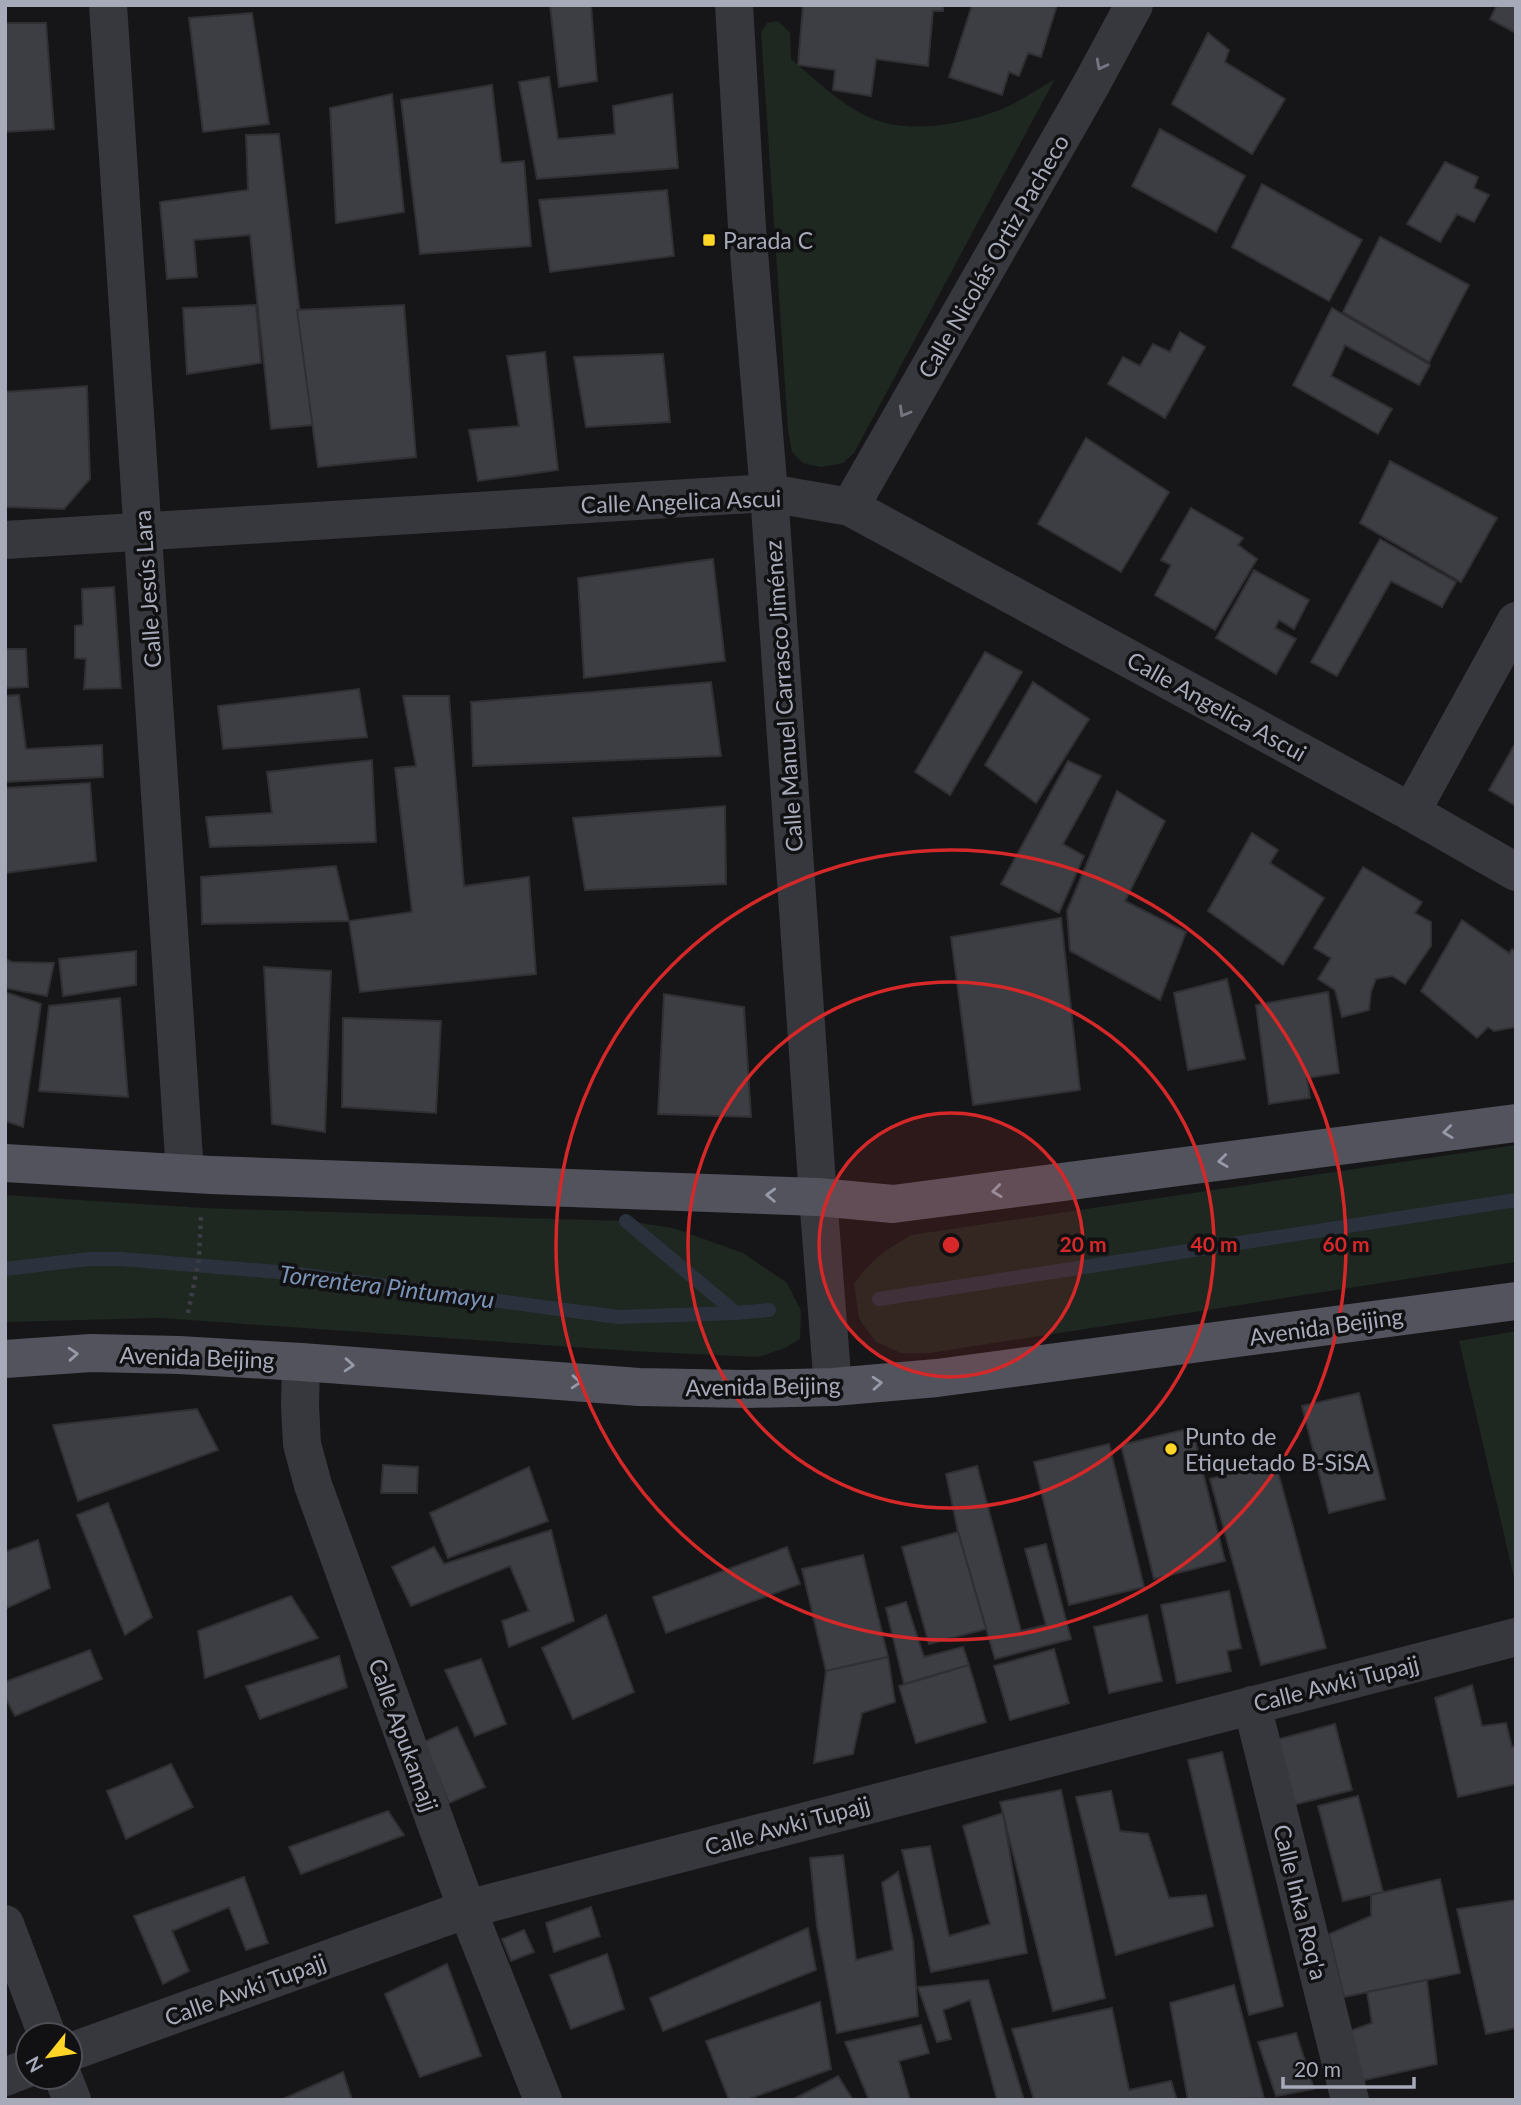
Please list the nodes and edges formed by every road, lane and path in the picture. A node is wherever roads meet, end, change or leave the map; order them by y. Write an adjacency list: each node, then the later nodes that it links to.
1 (108, 5): 6 (street, Calle Jesús Lara)
2 (734, 5): 4 (street, Calle Manuel Carrasco Jiménez)
3 (1134, 5): 5 (street, Calle Nicolás Ortiz Pacheco, one-way to 5)
4 (769, 493): 5 (street, Calle Angelica Ascui); 6 (street, Calle Angelica Ascui); 14 (street, Calle Manuel Carrasco Jiménez)
5 (850, 507): 9 (street, Calle Angelica Ascui)
6 (143, 533): 7 (street, Calle Angelica Ascui); 13 (street, Calle Jesús Lara)
7 (5, 540)
8 (1516, 621): 9 (street)
9 (1411, 812): 10 (street, Calle Angelica Ascui)
10 (1516, 872)
11 (1516, 1123): 14 (main road, one-way to 14)
12 (13, 1163): 13 (main road)
13 (186, 1172): 14 (main road, one-way to 13)
14 (818, 1197): 20 (street, Calle Manuel Carrasco Jiménez)
15 (199, 1259): 16 (path)
16 (191, 1295)
17 (1516, 1301): 20 (main road, Avenida Beijing, one-way to 17)
18 (5, 1359): 19 (main road, Avenida Beijing, one-way to 19)
19 (301, 1362): 20 (main road, Avenida Beijing, one-way to 20); 23 (street, Calle Apukamajj)
20 (833, 1387)
21 (1516, 1637): 22 (street, Calle Awki Tupajj)
22 (1252, 1705): 23 (street, Calle Awki Tupajj); 28 (street, Calle Inka Roq'a)
23 (467, 1909): 26 (street, Calle Awki Tupajj); 27 (street, Calle Apukamajj)
24 (5, 1924): 25 (street)
25 (42, 2021)
26 (84, 2047)
27 (543, 2100)
28 (1350, 2100)

